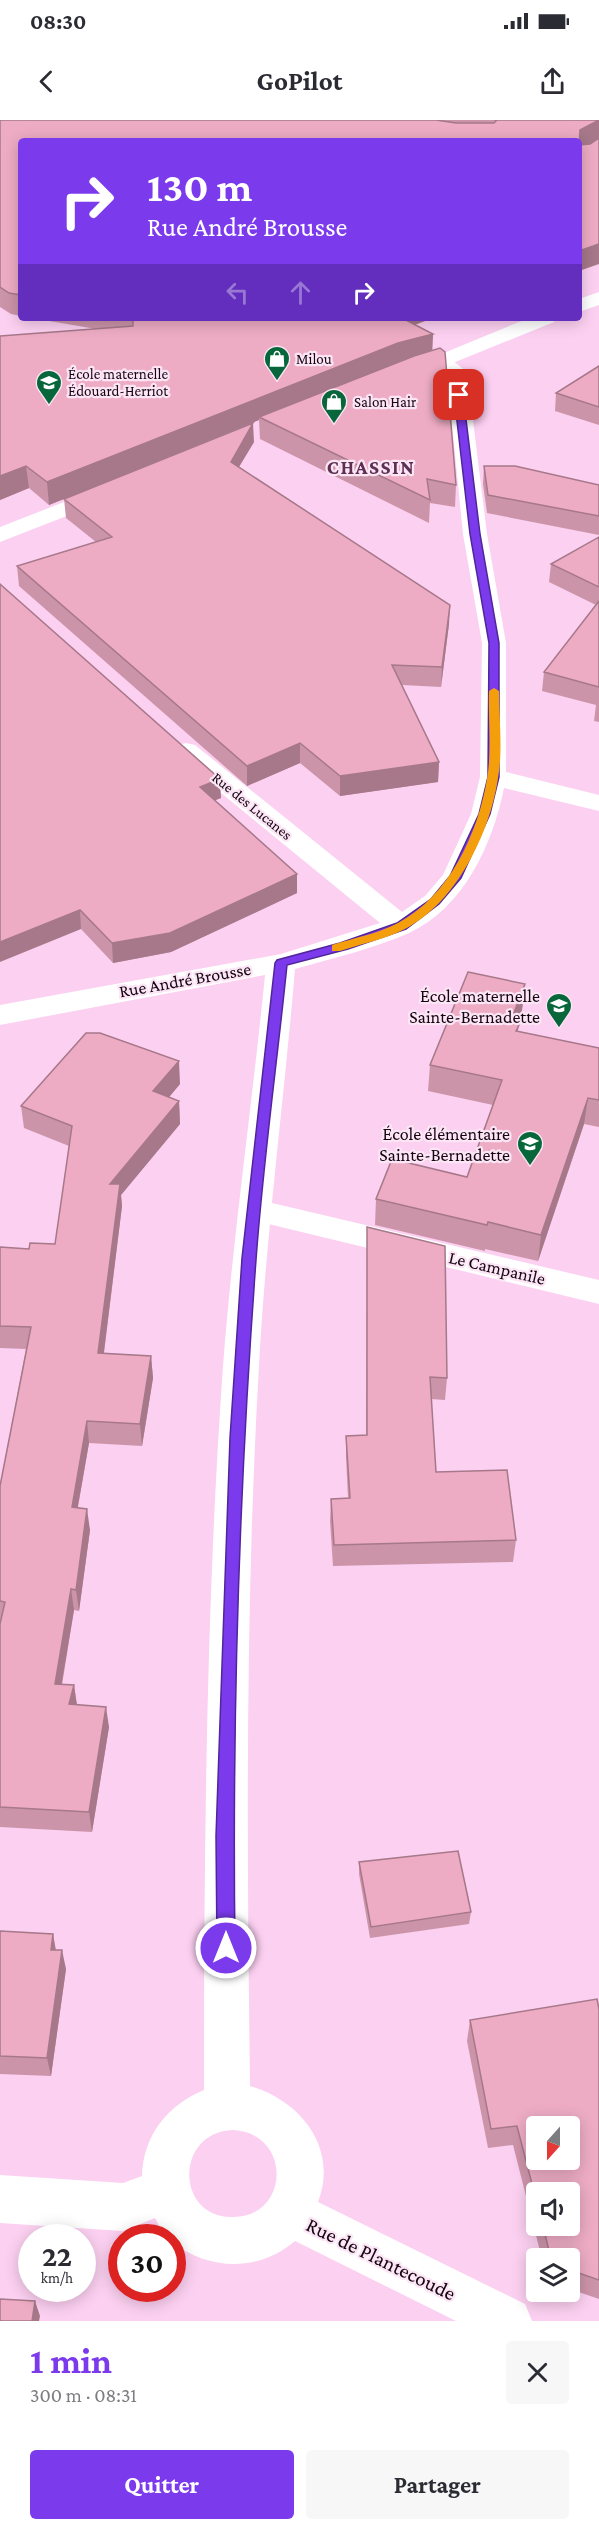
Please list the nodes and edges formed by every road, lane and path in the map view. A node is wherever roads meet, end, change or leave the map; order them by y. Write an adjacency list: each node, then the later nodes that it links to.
1 (599, 298): 2 (street)
2 (582, 305)
3 (541, 321): 4 (street)
4 (441, 361): 5 (street); 6 (street)
5 (383, 380)
6 (466, 464): 7 (street); 11 (street)
7 (493, 470)
8 (126, 484): 9 (street)
9 (0, 535)
10 (165, 732): 13 (street, Rue des Lucanes)
11 (493, 777): 12 (street); 13 (street)
12 (599, 803)
13 (401, 926): 14 (street, Rue André Brousse)
14 (281, 963): 15 (street, Rue André Brousse); 16 (street)
15 (0, 1015)
16 (255, 1210): 17 (lane, Le Campanile); 18 (street)
17 (599, 1292)
18 (227, 2106): 19 (street); 21 (street)
19 (167, 2190): 20 (street); 21 (street)
20 (0, 2199)
21 (288, 2212): 22 (street, Rue de Plantecoude)
22 (508, 2321)

